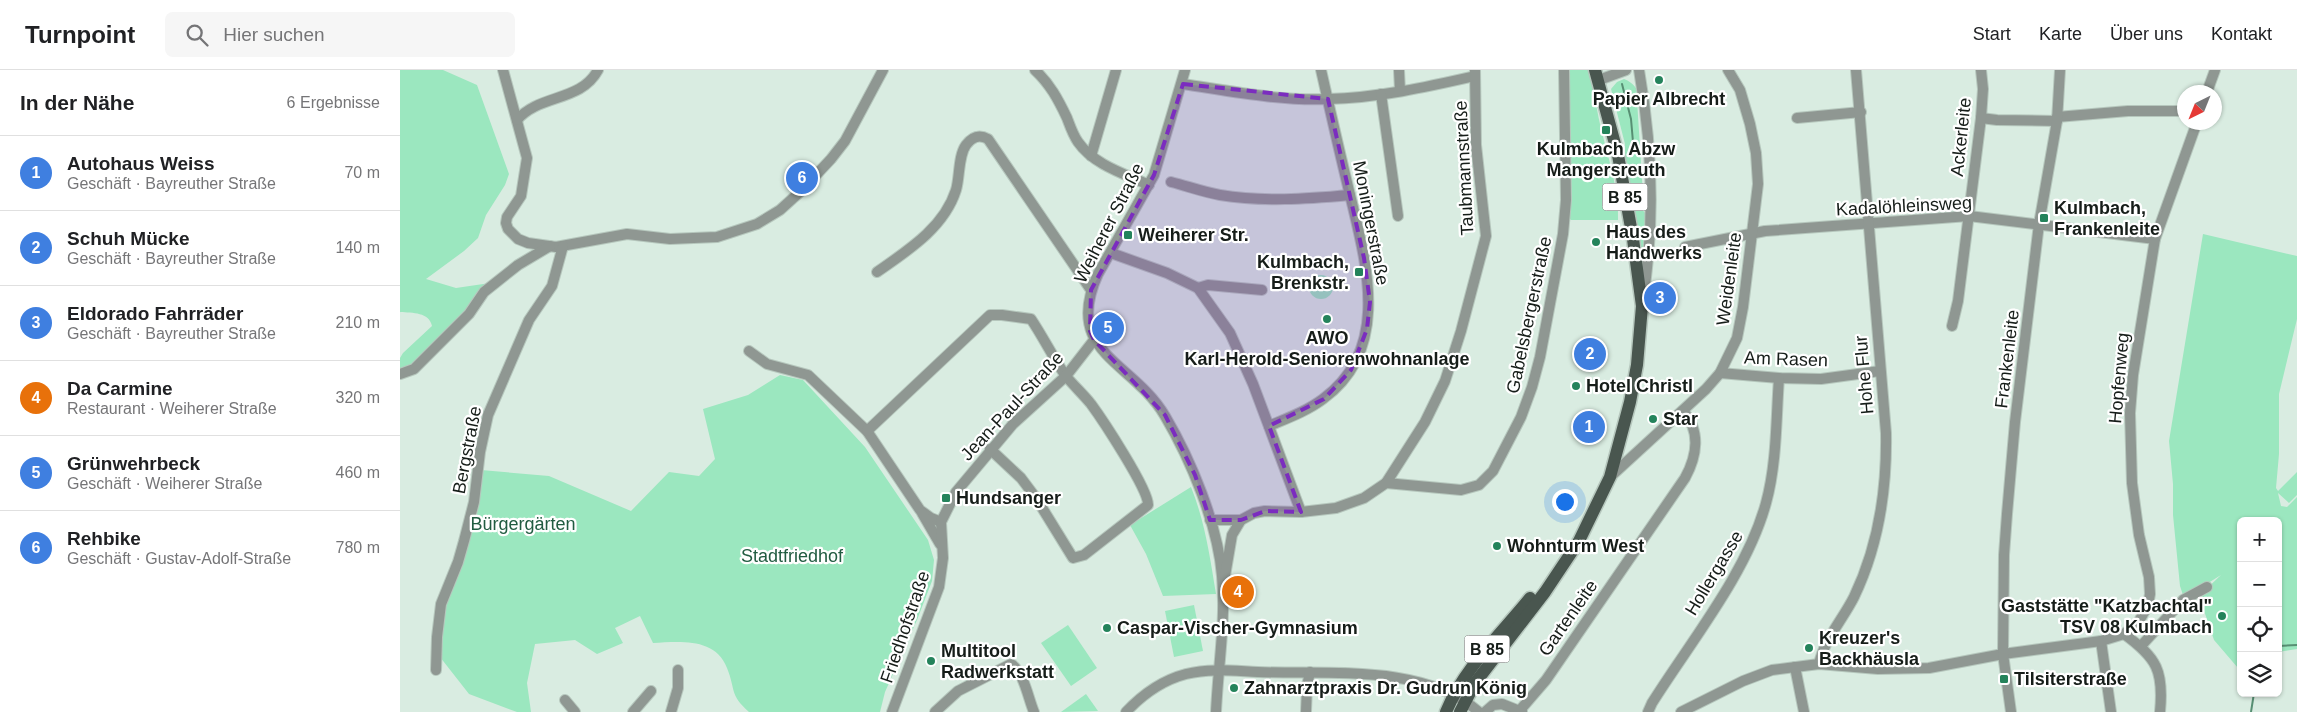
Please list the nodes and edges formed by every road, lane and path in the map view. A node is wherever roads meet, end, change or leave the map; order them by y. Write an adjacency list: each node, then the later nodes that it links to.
1 (503, 70): 31 (street)
2 (598, 70): 31 (street)
3 (883, 70): 43 (street)
4 (1035, 70): 20 (street)
5 (1050, 70): 20 (street)
6 (1116, 70): 33 (street)
7 (1185, 70): 21 (street, Weiherer Straße)
8 (1321, 70): 25 (street, Moningerstraße)
9 (1399, 70): 23 (street)
10 (1564, 70): 65 (street, Gabelsbergerstraße)
11 (1626, 70): 19 (street)
12 (1639, 70): 51 (street)
13 (1728, 70): 41 (street, Weidenleite)
14 (1856, 70): 27 (street, Hohe Flur)
15 (1981, 70): 29 (street, Ackerleite)
16 (2060, 70): 30 (street, Frankenleite)
17 (2215, 70): 22 (street)
18 (1475, 73): 23 (street); 65 (street, Taubmannstraße)
19 (1597, 75): 47 (main road, B 85)
20 (1047, 81): 33 (street)
21 (1183, 84): 25 (street); 35 (street, Weiherer Straße)
22 (2210, 85)
23 (1400, 91): 24 (street)
24 (1381, 94): 25 (street); 37 (street)
25 (1328, 100): 36 (street, Moningerstraße)
26 (2177, 111): 30 (street)
27 (1861, 112): 28 (street); 39 (street, Hohe Flur)
28 (1797, 118)
29 (1981, 118): 30 (street); 38 (street, Ackerleite)
30 (2057, 119): 40 (street, Frankenleite)
31 (517, 120): 43 (street)
32 (2194, 130): 42 (street, Hopfenweg)
33 (1091, 156): 35 (street)
34 (1171, 182): 36 (street)
35 (1149, 185): 45 (street, Weiherer Straße)
36 (1350, 195): 61 (street, Moningerstraße)
37 (1398, 216)
38 (1969, 216): 39 (street, Kadalöhleinsweg); 40 (street, Kadalöhleinsweg); 52 (street, Ackerleite)
39 (1868, 224): 41 (street, Kadalöhleinsweg); 55 (street, Hohe Flur)
40 (2039, 224): 42 (street, Kadalöhleinsweg); 77 (street, Frankenleite)
41 (1751, 233): 44 (street, Kadalöhleinsweg); 56 (street, Weidenleite)
42 (2155, 239): 74 (street, Hopfenweg)
43 (556, 246): 57 (street); 80 (street, Bergstraße)
44 (1685, 247)
45 (1111, 253): 48 (street); 49 (street, Weiherer Straße)
46 (876, 272): 49 (street)
47 (1638, 280): 51 (main road, B 85); 86 (main road, B 85)
48 (1198, 288): 50 (street); 61 (street)
49 (1091, 290): 53 (street, Weiherer Straße)
50 (1262, 290)
51 (1642, 306): 64 (main road, B 85)
52 (1952, 326)
53 (1094, 340): 58 (street, Jean-Paul-Straße); 68 (street)
54 (749, 351): 62 (street)
55 (1880, 371): 59 (street, Am Rasen); 78 (street, Hohe Flur)
56 (1720, 373): 59 (street, Am Rasen); 60 (street, Weidenleite)
57 (400, 374)
58 (1066, 376): 62 (street); 63 (street, Jean-Paul-Straße); 63 (street)
59 (1779, 378): 100 (street, Hollergasse)
60 (1683, 411): 64 (street, Weidenleite); 99 (street, Gartenleite)
61 (1269, 426): 67 (street)
62 (867, 431): 66 (street)
63 (990, 448): 70 (street, Jean-Paul-Straße)
64 (1610, 477): 86 (main road, B 85)
65 (1386, 483): 67 (street)
66 (920, 510): 70 (street); 71 (street)
67 (1301, 512): 69 (street)
68 (1210, 520): 69 (street); 72 (street)
69 (1241, 520): 72 (street)
70 (941, 522): 71 (street, Friedhofstraße)
71 (943, 552): 90 (street, Friedhofstraße)
72 (1223, 586): 82 (street)
73 (2207, 587): 76 (street)
74 (2124, 634): 75 (street); 76 (street)
75 (2101, 641): 77 (street); 104 (street)
76 (2142, 646): 105 (street)
77 (2003, 654): 78 (street); 103 (street, Frankenleite)
78 (1819, 664): 79 (street)
79 (1796, 667): 101 (street); 102 (street)
80 (436, 670)
81 (678, 670): 89 (street)
82 (1218, 670): 83 (street); 93 (street); 94 (street)
83 (1310, 672): 86 (street); 95 (street)
84 (651, 691): 88 (street)
85 (565, 700): 87 (street)
86 (1459, 702): 96 (main road, B 85); 97 (street)
87 (575, 712)
88 (632, 712)
89 (671, 712)
90 (892, 712)
91 (935, 712): 92 (street)
92 (1034, 712)
93 (1126, 712)
94 (1216, 712)
95 (1306, 712)
96 (1446, 712)
97 (1479, 712)
98 (1485, 712): 99 (street, Gartenleite)
99 (1522, 712)
100 (1648, 712)
101 (1681, 712)
102 (1804, 712)
103 (2011, 712)
104 (2111, 712)
105 (2160, 712)

